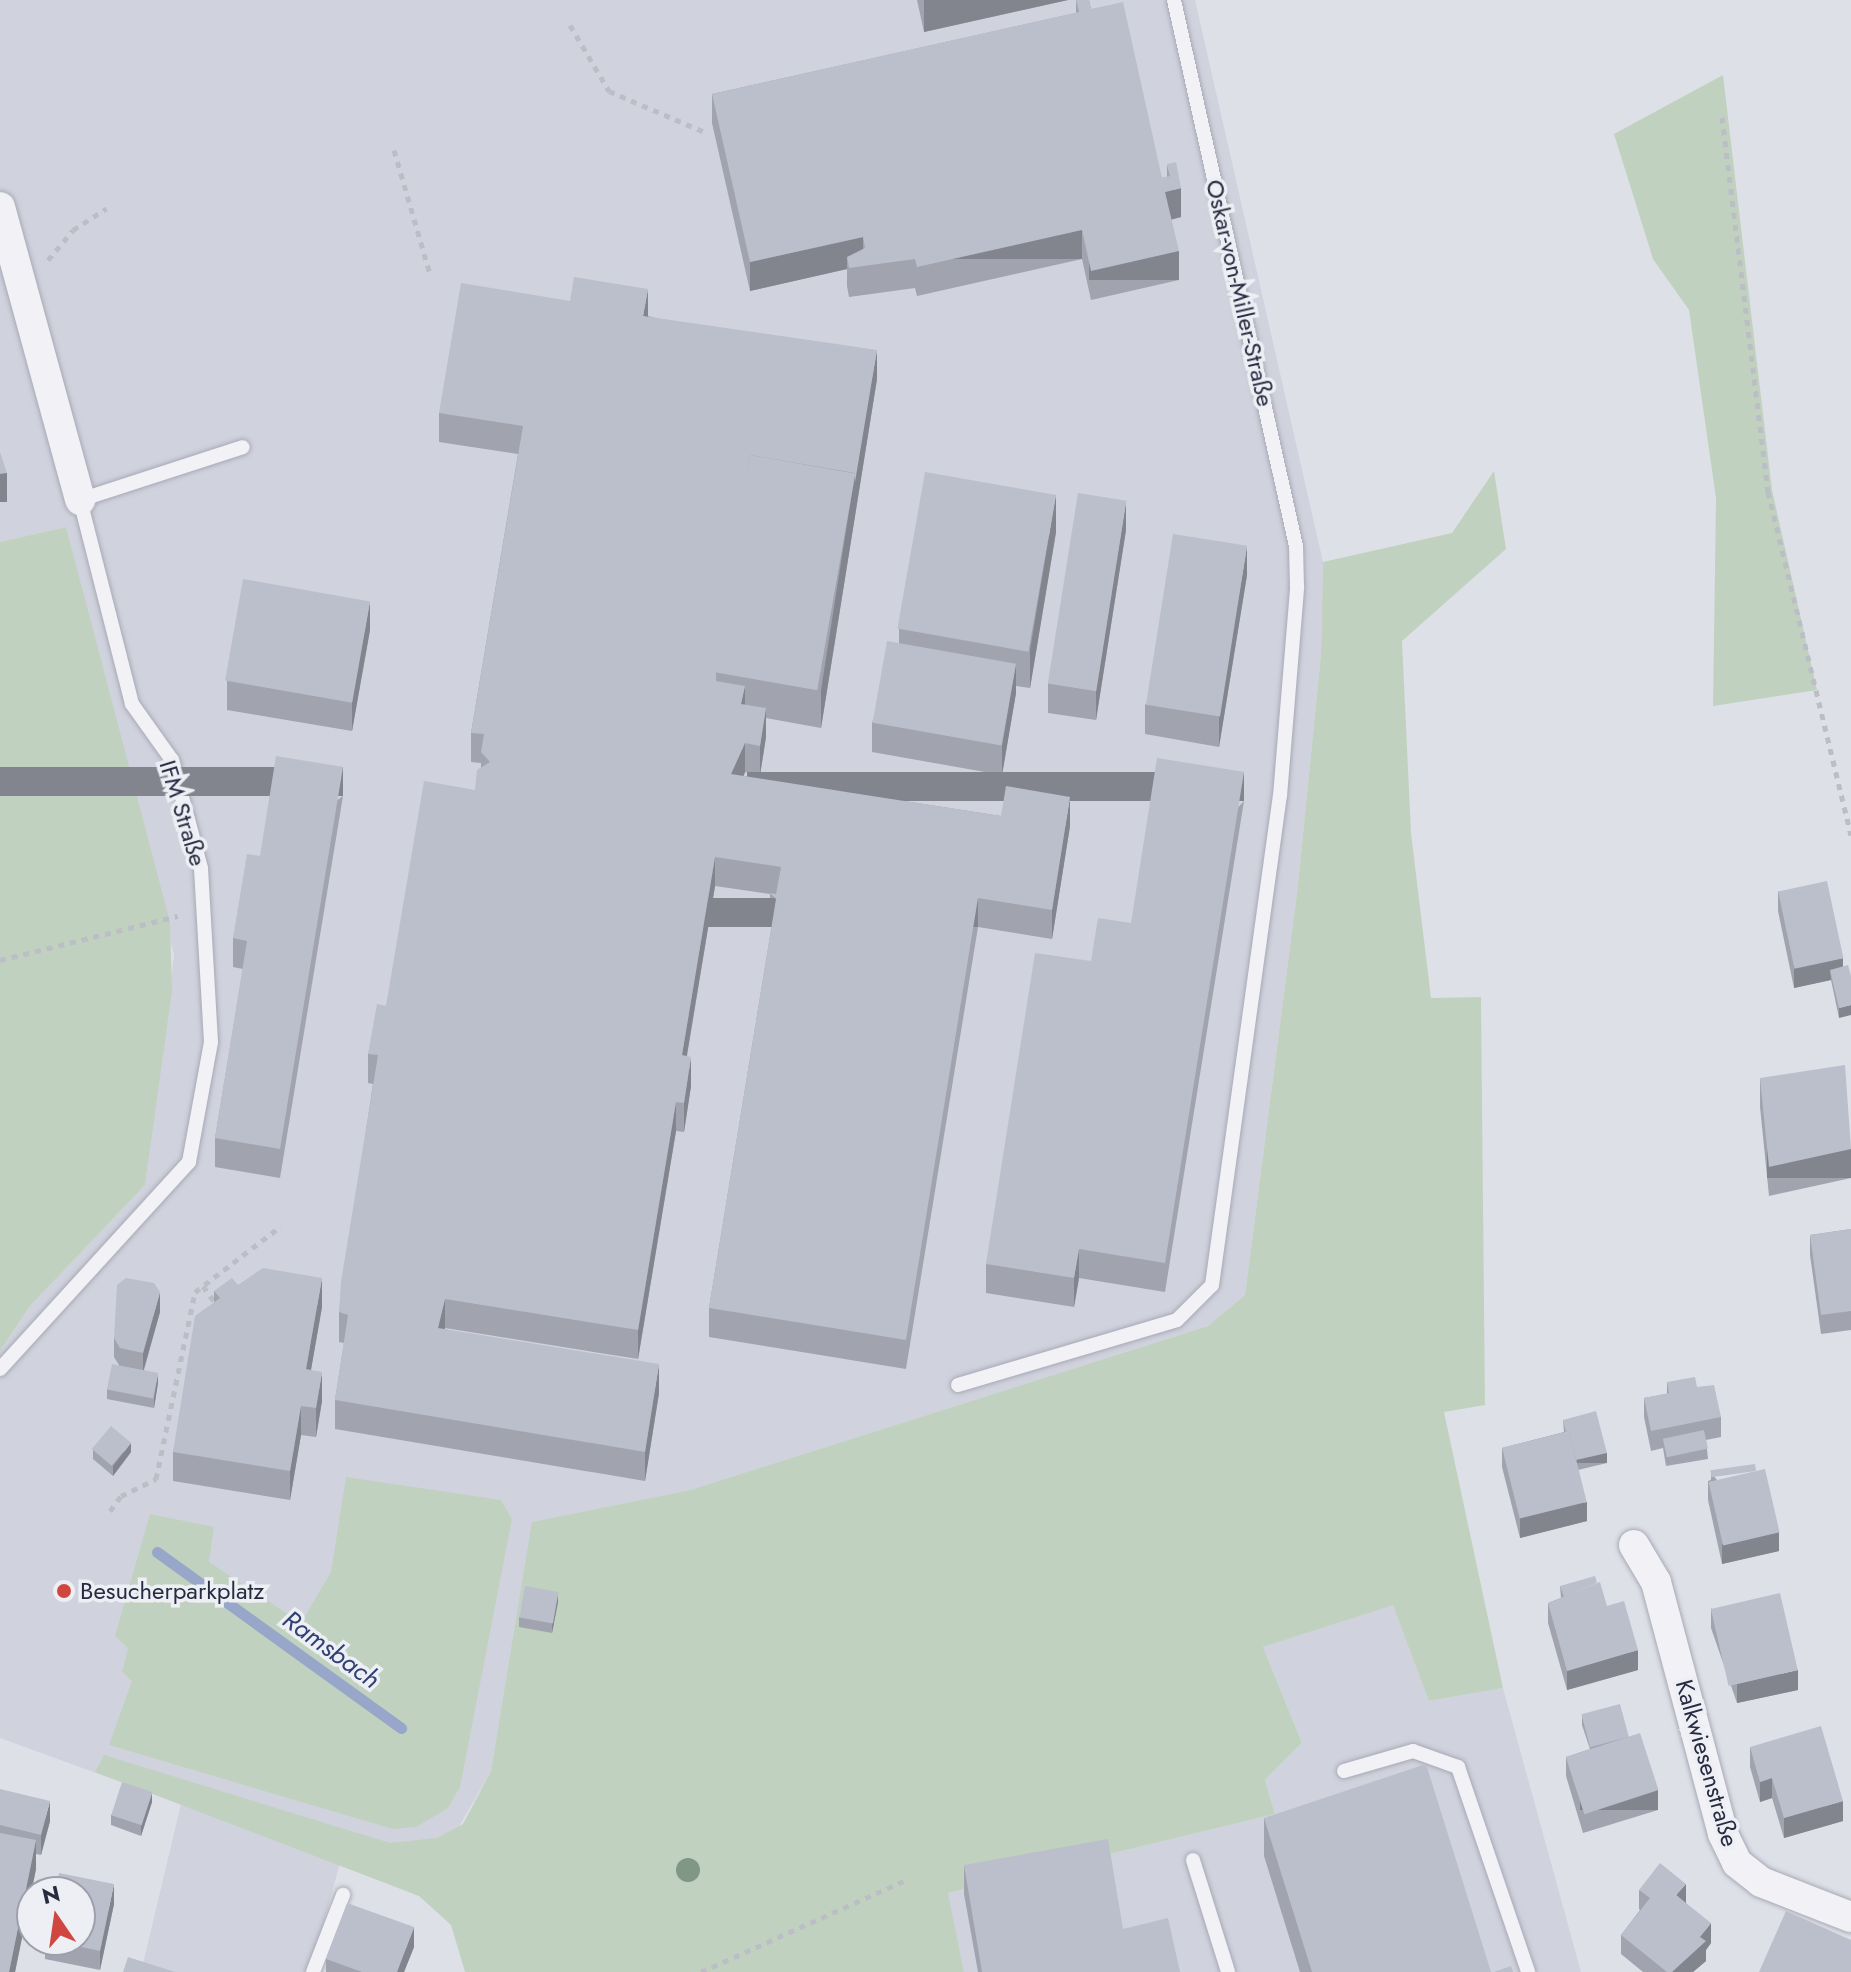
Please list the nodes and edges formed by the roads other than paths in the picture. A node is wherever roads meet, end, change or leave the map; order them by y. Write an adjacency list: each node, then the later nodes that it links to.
1 (1174, 0): 6 (lane, Oskar-von-Miller-Straße)
2 (2, 227): 4 (street, IFM Straße)
3 (243, 447): 4 (lane)
4 (80, 500): 5 (lane, IFM Straße)
5 (0, 1369)
6 (958, 1385)
7 (1634, 1545): 11 (street, Kalkwiesenstraße)
8 (1344, 1771): 14 (lane)
9 (1193, 1860): 13 (lane)
10 (343, 1895): 12 (lane)
11 (1851, 1917)
12 (313, 1972)
13 (1228, 1972)
14 (1528, 1972)

